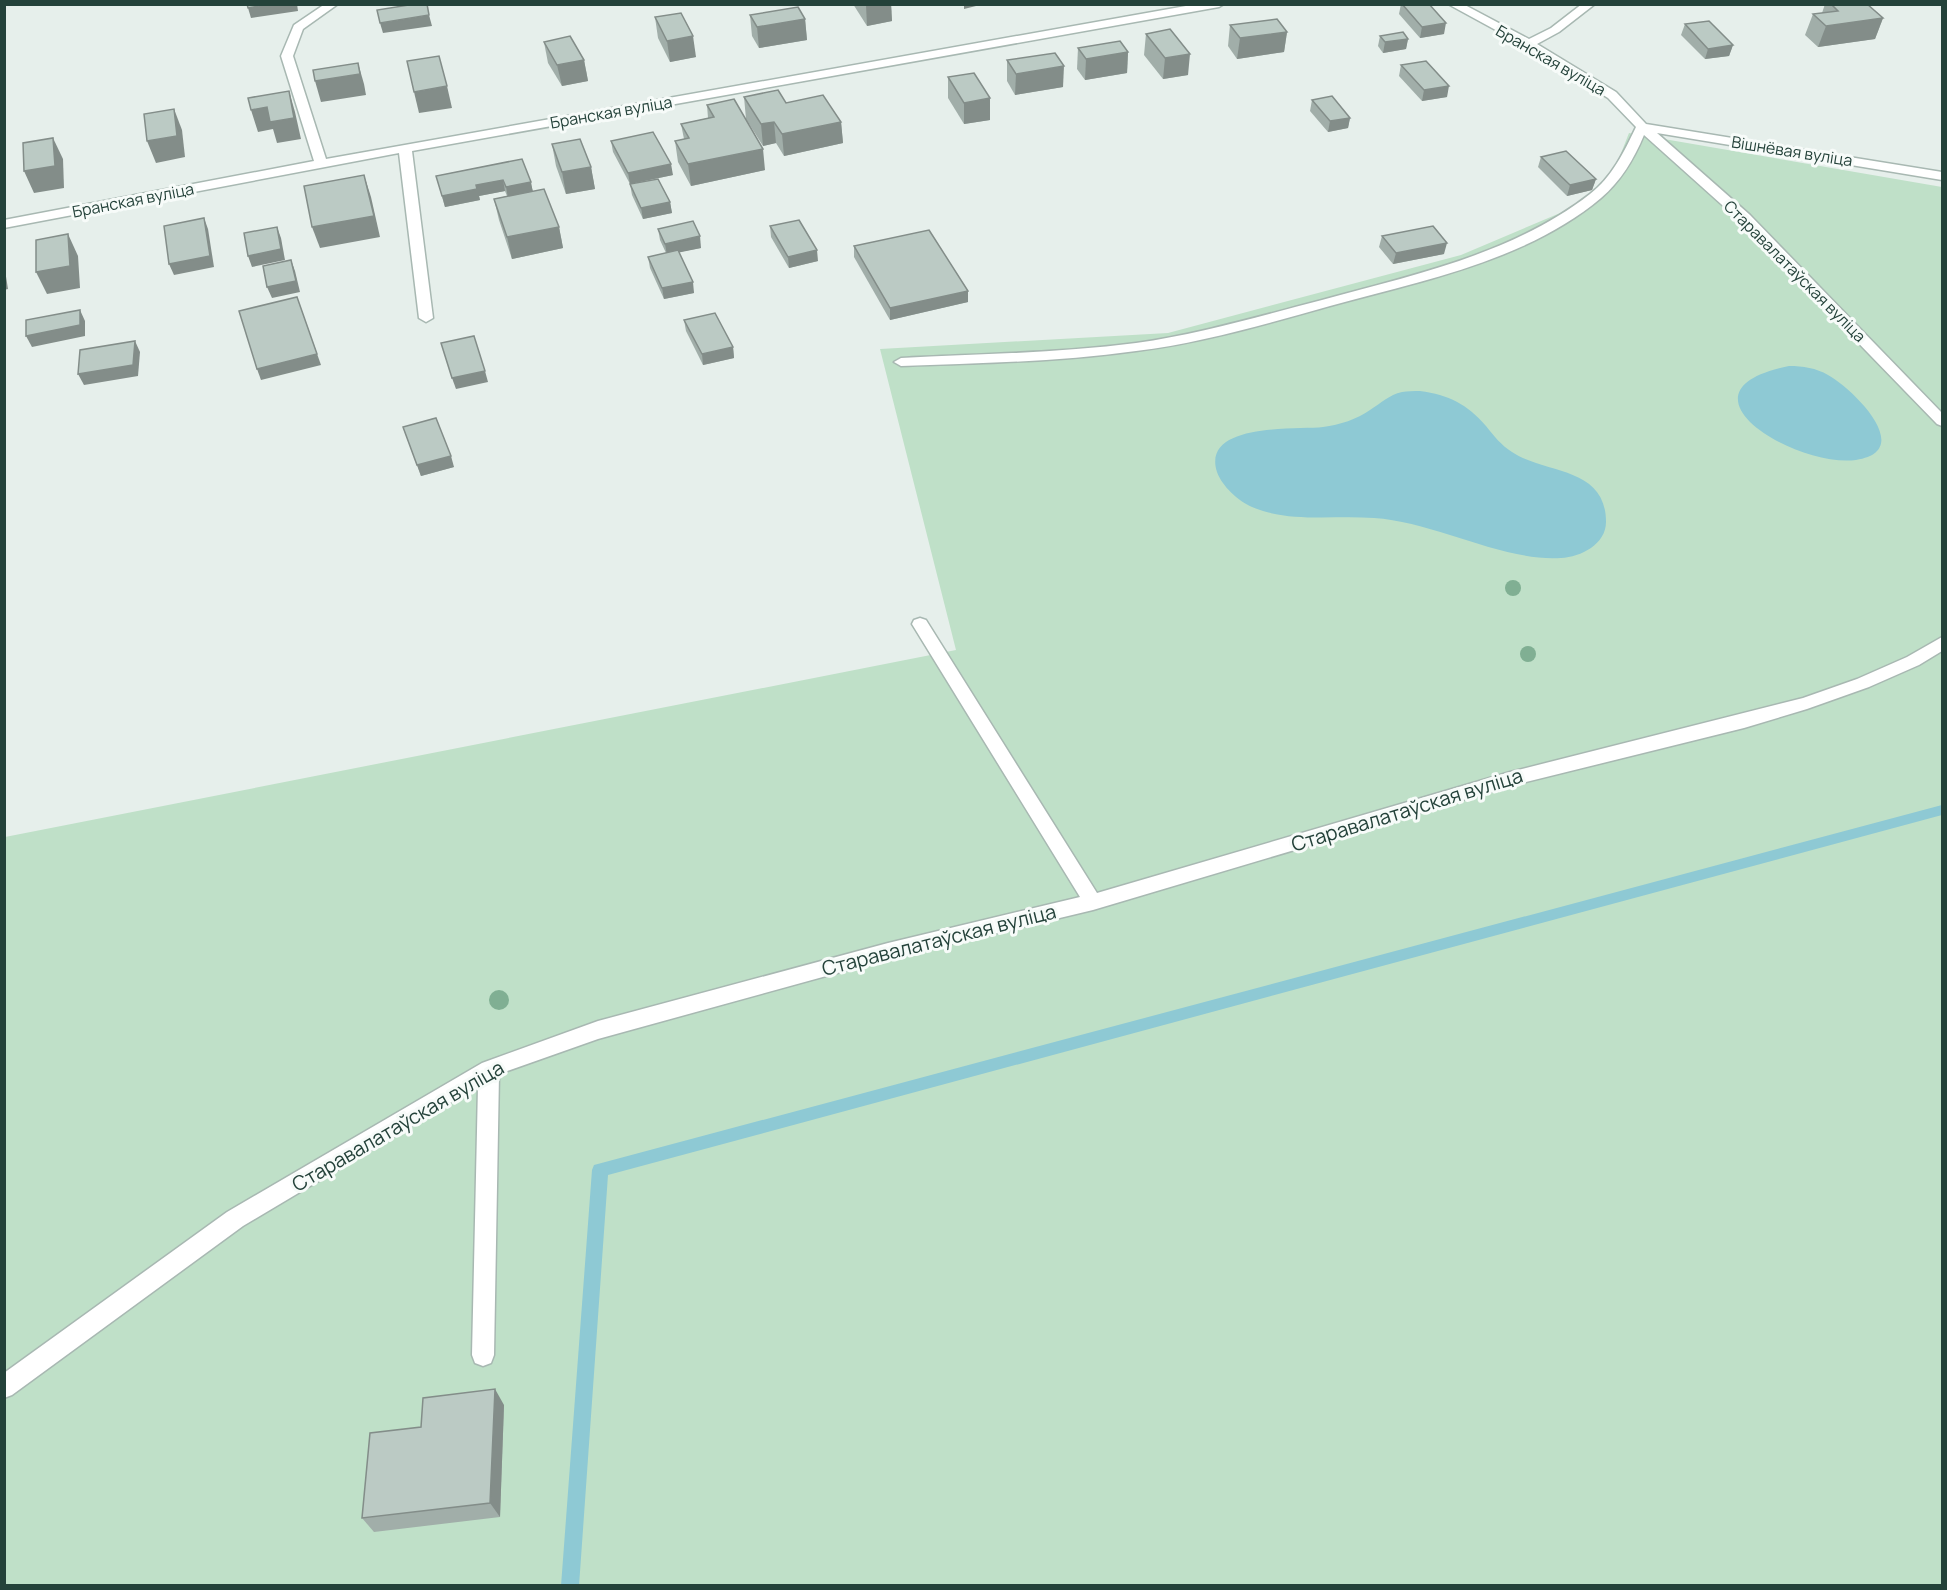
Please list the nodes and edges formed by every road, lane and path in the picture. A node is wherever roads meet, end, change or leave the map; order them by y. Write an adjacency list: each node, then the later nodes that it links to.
1 (333, 4): 8 (street)
2 (1219, 4): 7 (street, Бранская вуліца)
3 (1453, 4): 5 (street, Бранская вуліца)
4 (1590, 4): 5 (street)
5 (1529, 44): 6 (street, Бранская вуліца)
6 (1642, 127): 9 (street, Вішнёвая вуліца); 12 (street); 13 (street, Старавалатаўская вуліца)
7 (405, 148): 8 (street, Бранская вуліца); 11 (street)
8 (321, 164): 10 (street, Бранская вуліца)
9 (1942, 176)
10 (4, 224)
11 (426, 318)
12 (901, 362)
13 (1942, 421)
14 (921, 624): 16 (street)
15 (1942, 643): 16 (street, Старавалатаўская вуліца)
16 (1093, 902): 17 (street, Старавалатаўская вуліца)
17 (489, 1069): 18 (street); 19 (street, Старавалатаўская вуліца)
18 (483, 1354)
19 (4, 1387)

